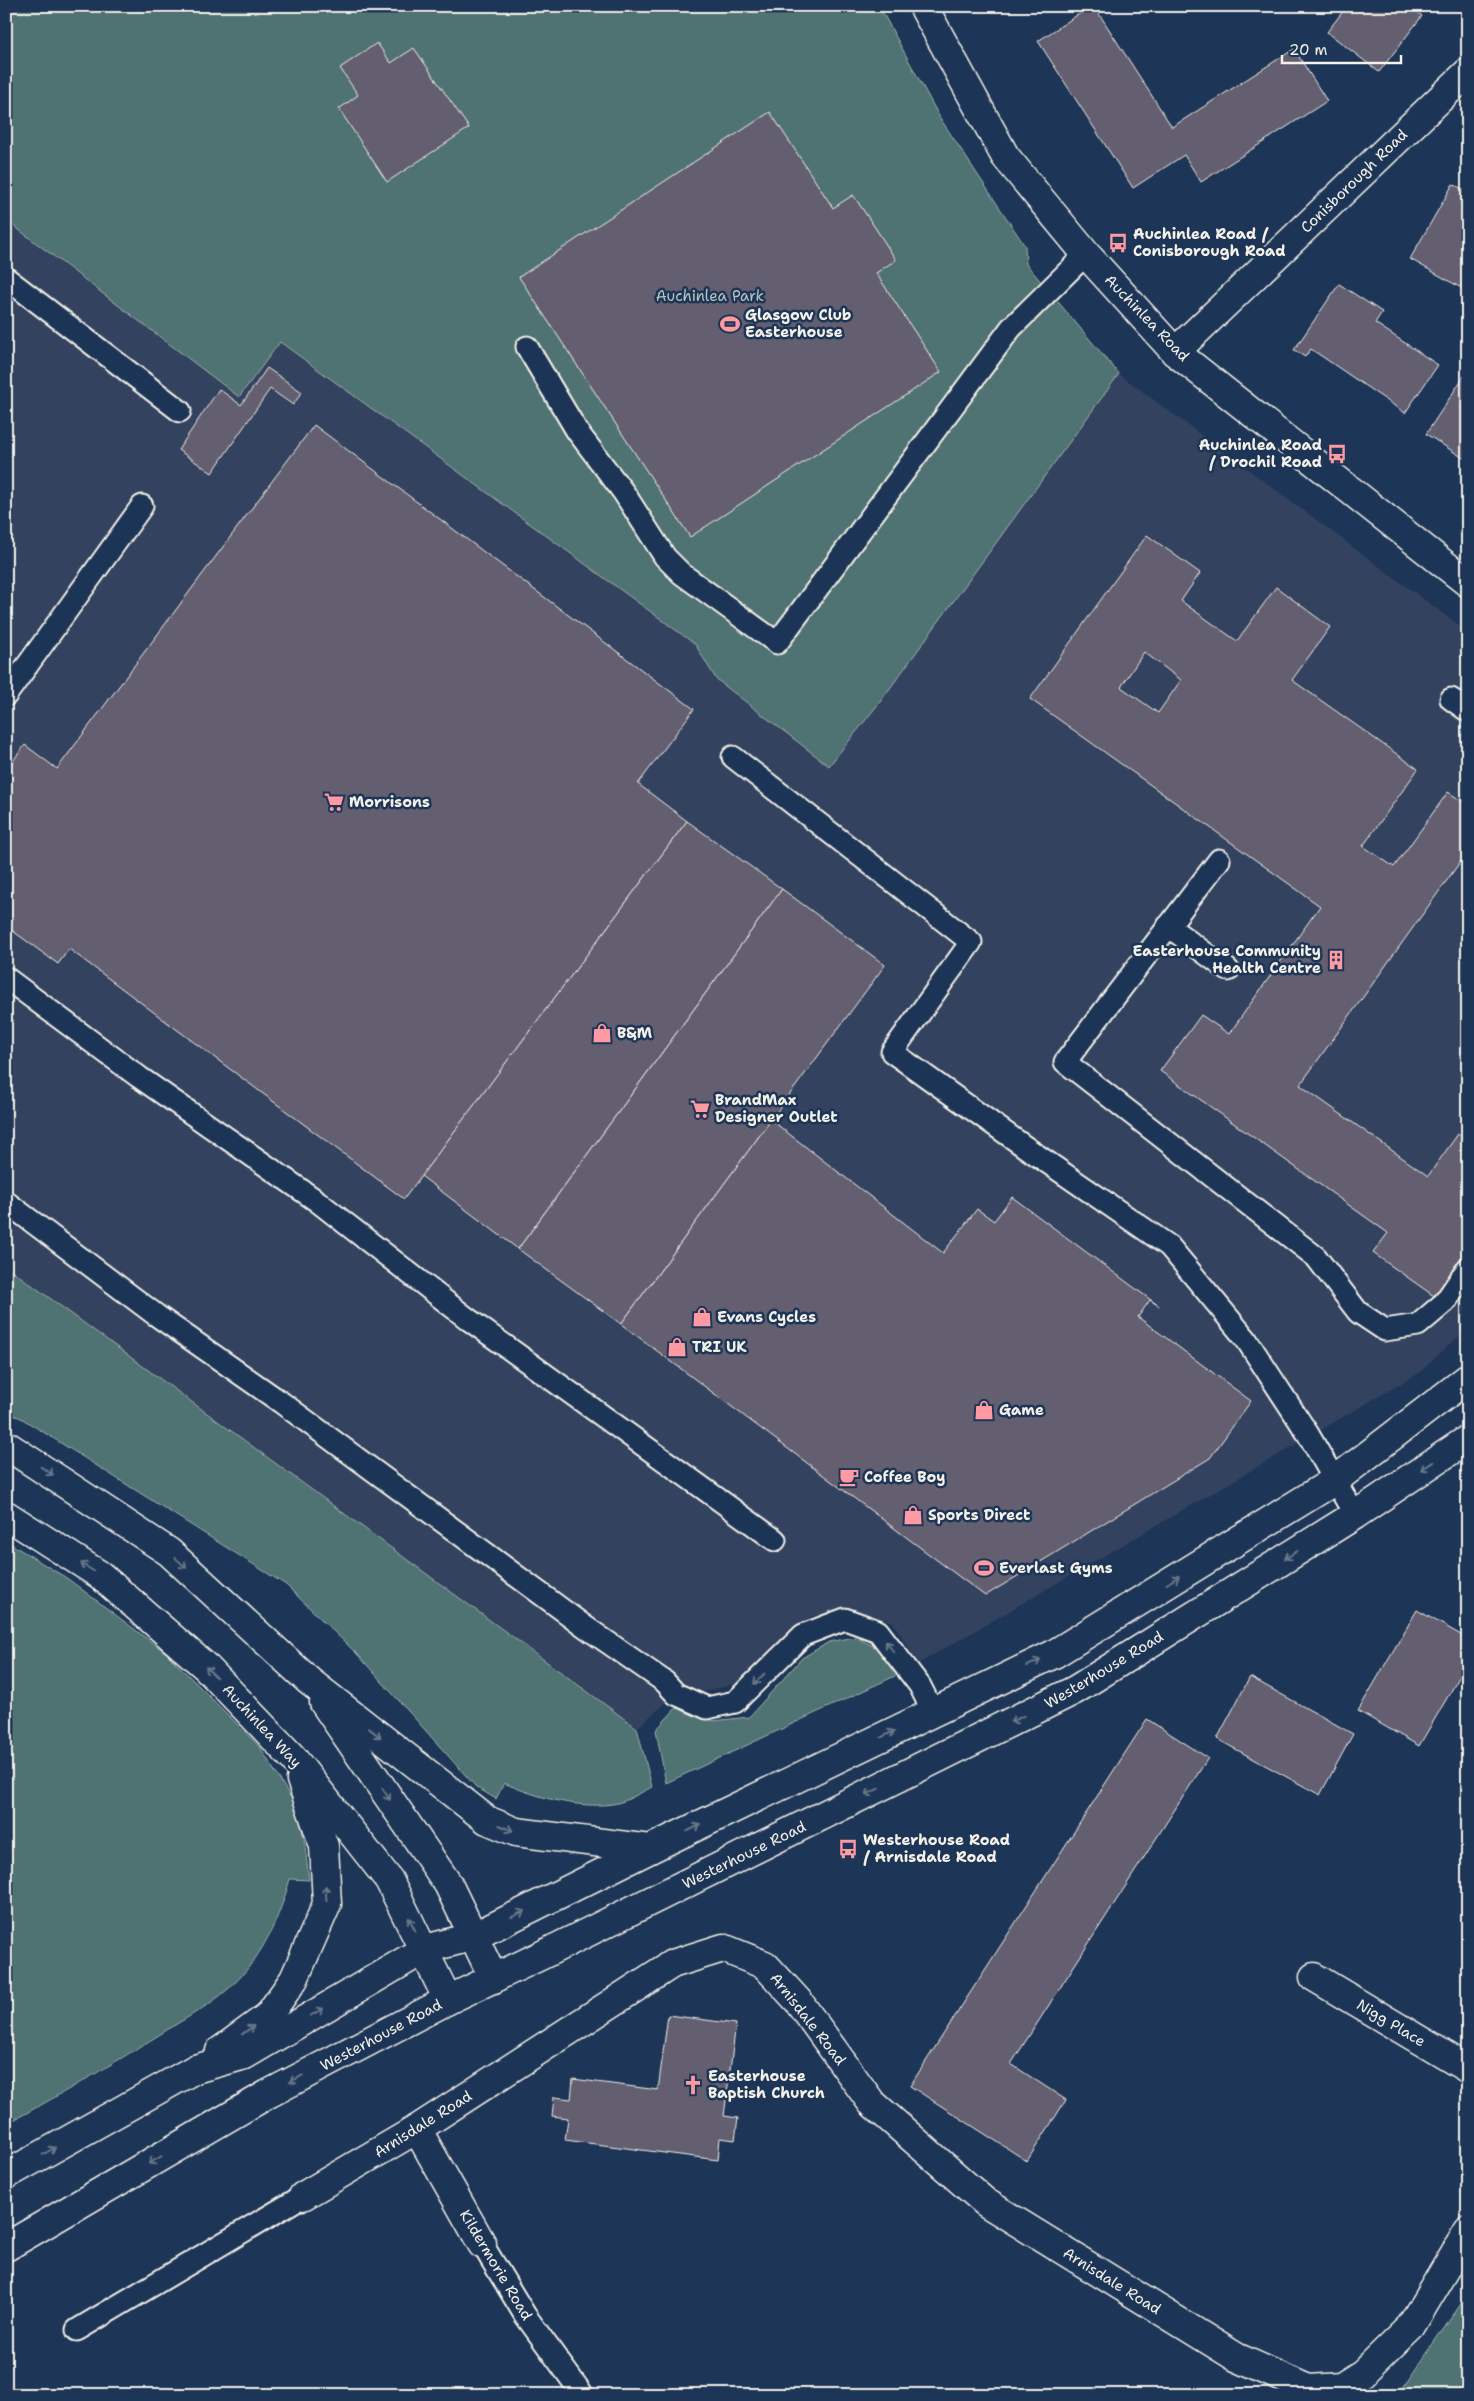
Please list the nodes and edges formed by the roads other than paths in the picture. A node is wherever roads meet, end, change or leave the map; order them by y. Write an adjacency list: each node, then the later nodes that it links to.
1 (923, 6): 3 (street, Auchinlea Road)
2 (1468, 72): 6 (street, Conisborough Road)
3 (1086, 254): 5 (lane); 6 (street, Auchinlea Road)
4 (6, 278): 7 (lane)
5 (527, 347)
6 (1175, 352): 9 (street, Auchinlea Road)
7 (180, 411)
8 (142, 506): 10 (lane)
9 (1468, 583)
10 (6, 695)
11 (733, 757): 21 (lane)
12 (1219, 860): 13 (lane)
13 (1168, 926): 14 (lane); 17 (lane)
14 (1228, 970)
15 (6, 978): 24 (lane)
16 (6, 1202): 26 (lane, one-way to 16)
17 (1468, 1268)
18 (1468, 1378): 21 (street)
19 (1468, 1438): 23 (street, Westerhouse Road, one-way to 23)
20 (6, 1445): 25 (street, one-way to 25)
21 (1334, 1481): 23 (lane); 26 (street, one-way to 21)
22 (6, 1515): 27 (street, Auchinlea Way, one-way to 22)
23 (1355, 1515): 32 (street, Westerhouse Road, one-way to 32)
24 (775, 1540)
25 (309, 1681): 28 (street, one-way to 28); 29 (street, one-way to 29)
26 (933, 1712): 28 (street, one-way to 26)
27 (293, 1758): 30 (street, Auchinlea Way, one-way to 27); 34 (street, one-way to 27)
28 (650, 1849): 29 (street, one-way to 28)
29 (475, 1936): 30 (street); 32 (street)
30 (425, 1949): 33 (street, Auchinlea Way); 34 (street, one-way to 30)
31 (1314, 1977): 35 (street, Nigg Place)
32 (494, 1979): 33 (street, Westerhouse Road)
33 (448, 2000): 41 (street, Westerhouse Road, one-way to 41)
34 (195, 2069): 37 (street, one-way to 34)
35 (1468, 2069)
36 (416, 2129): 38 (street, Arnisdale Road); 39 (street, Arnisdale Road); 40 (street, Kildermorie Road)
37 (6, 2175)
38 (303, 2196): 42 (lane, Arnisdale Road)
39 (1468, 2231)
40 (482, 2244): 43 (lane, Kildermorie Road)
41 (6, 2247)
42 (77, 2330)
43 (583, 2395)

